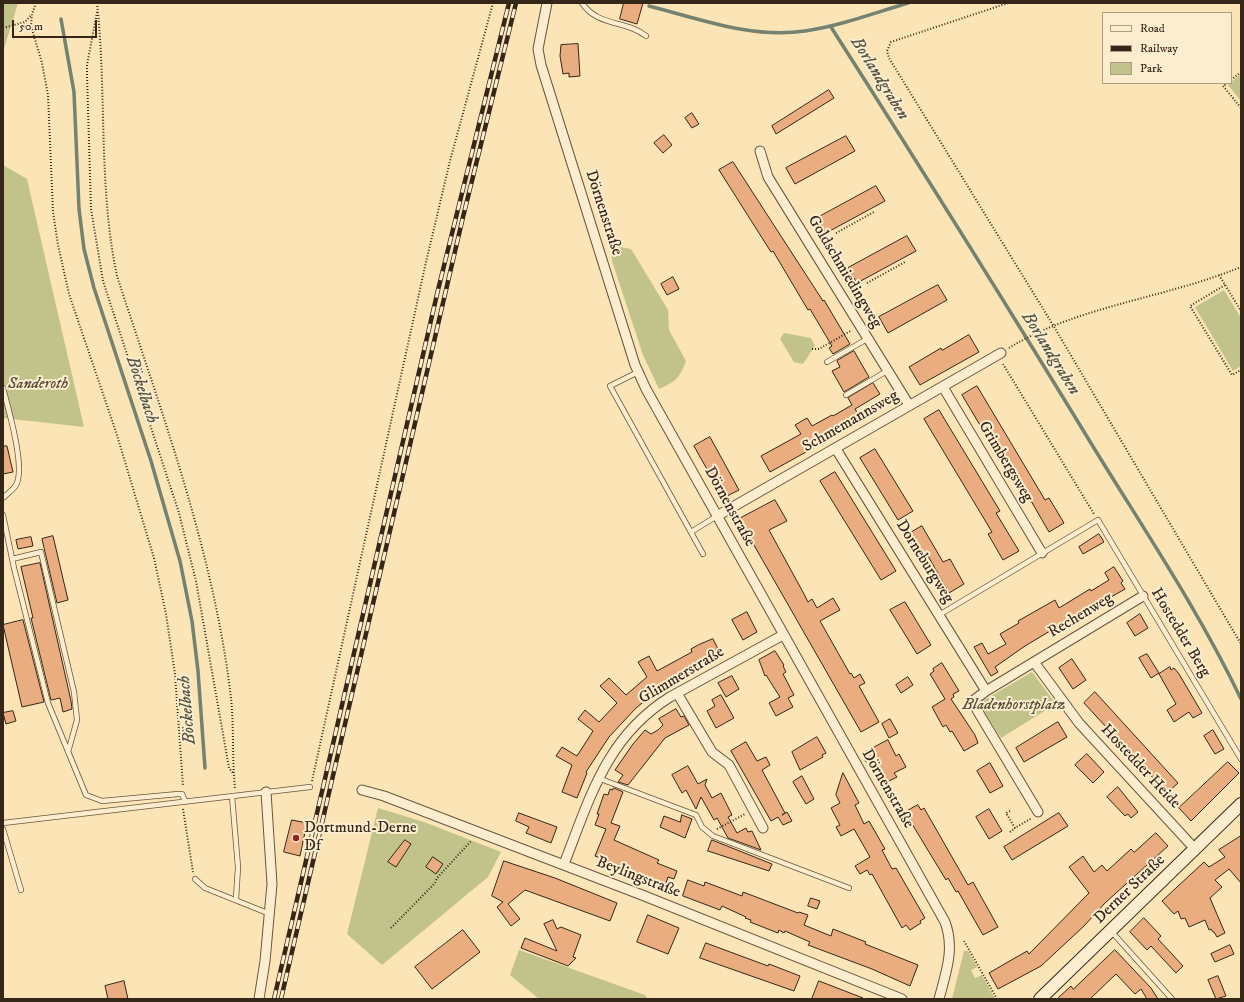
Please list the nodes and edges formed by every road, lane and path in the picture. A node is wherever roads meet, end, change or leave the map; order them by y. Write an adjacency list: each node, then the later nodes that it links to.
1 (36, 3): 8 (path)
2 (97, 3): 7 (path)
3 (493, 3): 58 (path)
4 (547, 3): 33 (street, Dörnenstraße)
5 (582, 3): 10 (lane)
6 (1008, 3): 24 (path)
7 (98, 9): 56 (path); 56 (path)
8 (32, 14): 9 (path); 62 (path)
9 (3, 28)
10 (646, 36)
11 (1241, 72): 12 (path)
12 (1232, 79)
13 (1226, 84): 14 (path)
14 (1241, 108)
15 (760, 151): 25 (street, Goldschmiedingweg)
16 (874, 212): 17 (path)
17 (836, 233)
18 (905, 262): 21 (path)
19 (1241, 267): 20 (path)
20 (1219, 275): 22 (path); 24 (path)
21 (867, 283)
22 (1225, 285): 23 (path); 31 (path)
23 (1241, 311)
24 (1053, 325): 27 (path); 50 (path)
25 (859, 326): 26 (street, Goldschmiedingweg); 28 (path)
26 (867, 339): 30 (lane); 32 (street, Goldschmiedingweg)
27 (1013, 346)
28 (812, 349)
29 (999, 354): 34 (street, Schmemannsweg); 42 (path)
30 (827, 362)
31 (1241, 370)
32 (887, 371): 36 (lane); 37 (street, Goldschmiedingweg)
33 (638, 372): 41 (street, Dörnenstraße); 43 (lane)
34 (943, 387): 37 (street, Schmemannsweg); 44 (street, Grimbergsweg)
35 (3, 388): 39 (lane)
36 (846, 395)
37 (909, 406): 38 (street, Schmemannsweg)
38 (836, 449): 41 (street, Schmemannsweg); 48 (street, Dorneburgweg)
39 (3, 498)
40 (3, 515): 46 (lane)
41 (717, 516): 43 (lane); 49 (street, Dörnenstraße)
42 (1098, 520): 44 (lane); 47 (lane, Hostedder Berg)
43 (691, 532): 45 (lane)
44 (1042, 553): 48 (lane)
45 (703, 554)
46 (12, 560): 54 (lane); 54 (lane)
47 (1143, 596): 51 (street, Rechenweg); 55 (lane, Hostedder Berg)
48 (939, 615): 52 (street, Dorneburgweg)
49 (783, 635): 53 (street, Glimmerstraße); 86 (street, Dörnenstraße)
50 (1241, 644)
51 (1034, 662): 52 (street); 74 (street, Hostedder Heide)
52 (986, 691): 66 (street)
53 (677, 693): 57 (street, Glimmerstraße); 64 (street)
54 (68, 752): 62 (lane)
55 (1241, 759)
56 (234, 775): 61 (path)
57 (598, 778): 73 (lane); 75 (street, Glimmerstraße)
58 (310, 787): 60 (lane)
59 (362, 790): 71 (street, Beylingstraße)
60 (266, 792): 61 (lane); 80 (street)
61 (234, 796): 62 (lane); 79 (lane)
62 (183, 802): 67 (lane); 76 (path)
63 (1241, 804): 74 (main road, Derner Straße)
64 (753, 810): 68 (street); 73 (path)
65 (1010, 811): 69 (path)
66 (1036, 815): 69 (path)
67 (3, 823)
68 (763, 828)
69 (1015, 828): 72 (path)
70 (3, 829): 78 (lane)
71 (480, 832): 75 (street, Beylingstraße); 81 (path)
72 (1010, 832)
73 (709, 833): 77 (lane)
74 (1196, 849): 82 (main road, Derner Straße)
75 (564, 864): 85 (street, Beylingstraße)
76 (195, 879): 79 (lane)
77 (849, 888)
78 (21, 890)
79 (236, 899): 80 (lane)
80 (270, 914): 84 (street)
81 (391, 928)
82 (1111, 930): 88 (main road, Derner Straße); 89 (lane)
83 (964, 942): 87 (path)
84 (259, 999)
85 (902, 999)
86 (939, 999)
87 (997, 999)
88 (1040, 999)
89 (1172, 999)

